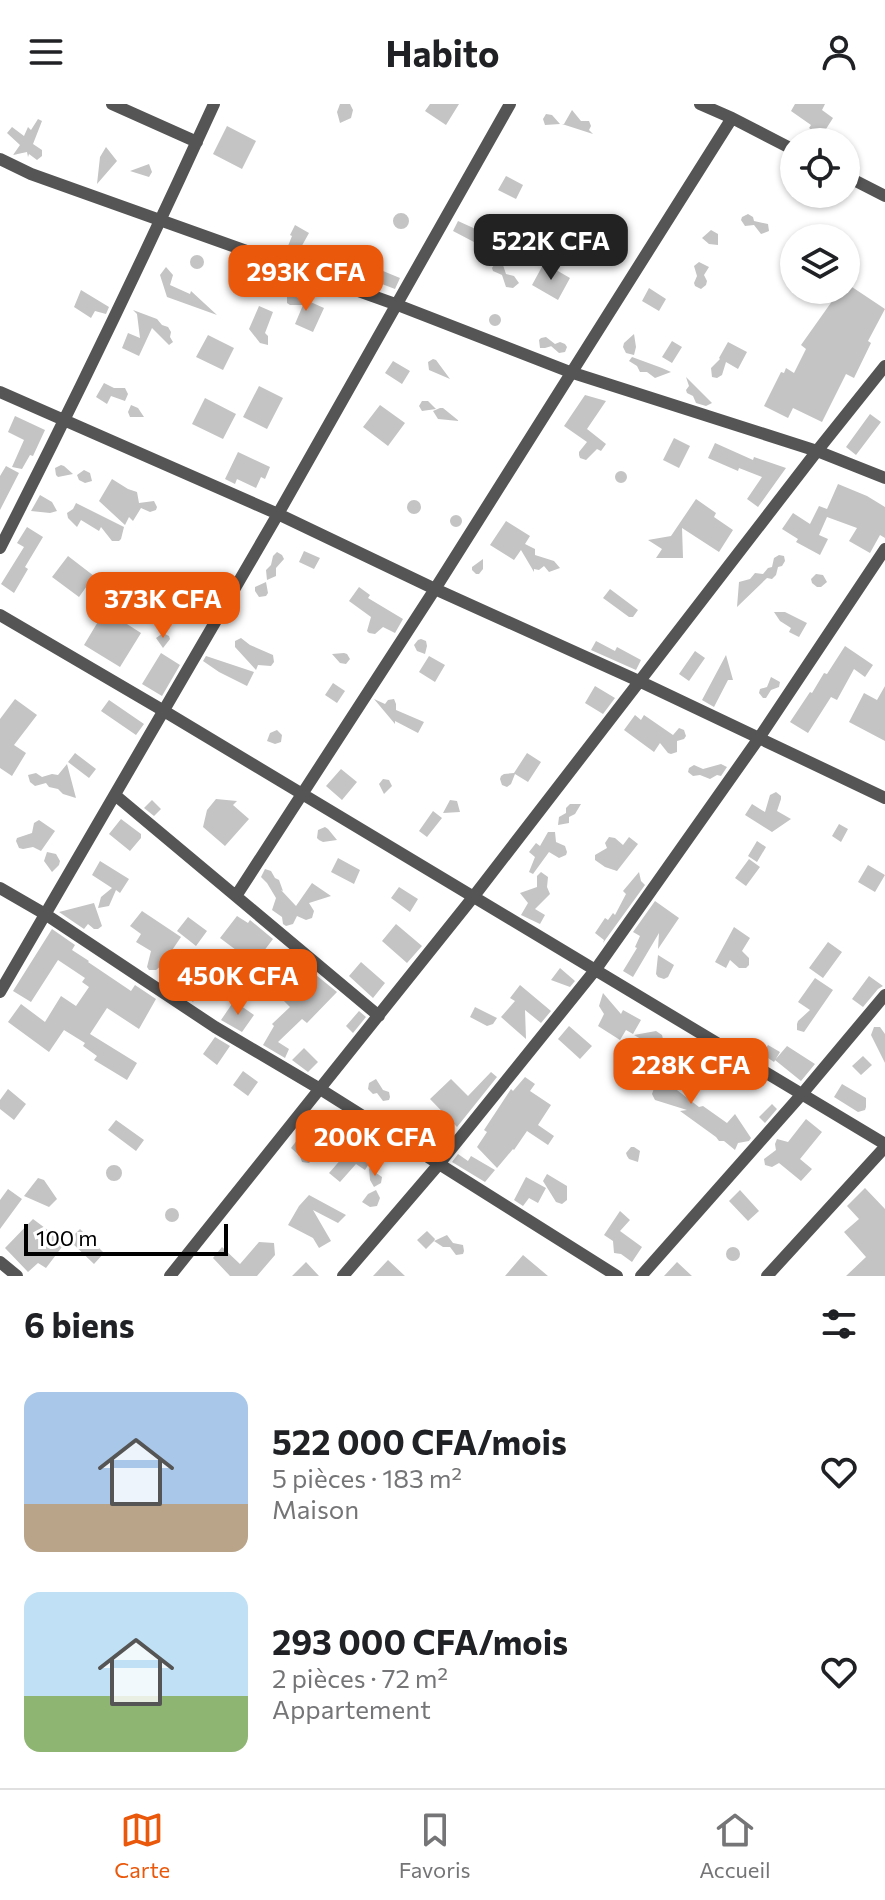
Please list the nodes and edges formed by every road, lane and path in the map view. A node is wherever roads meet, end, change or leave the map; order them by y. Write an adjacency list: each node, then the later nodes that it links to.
1 (112, 104): 6 (street)
2 (214, 104): 6 (street)
3 (510, 104): 12 (street)
4 (700, 104): 5 (street)
5 (732, 118): 7 (street); 14 (street)
6 (197, 142): 11 (street)
7 (780, 143)
8 (0, 159): 11 (street)
9 (860, 183): 10 (street)
10 (885, 196)
11 (162, 219): 12 (street); 16 (street)
12 (395, 304): 14 (street); 19 (street)
13 (885, 366): 17 (street)
14 (570, 372): 17 (street); 22 (street)
15 (0, 392): 16 (street)
16 (65, 420): 19 (street); 20 (street)
17 (817, 451): 18 (street); 24 (street)
18 (885, 478)
19 (278, 514): 22 (street); 25 (street)
20 (0, 548)
21 (885, 549): 26 (street)
22 (435, 589): 24 (street); 27 (street)
23 (0, 615): 25 (street)
24 (641, 682): 26 (street); 32 (street)
25 (164, 711): 27 (street); 28 (street)
26 (759, 738): 29 (street); 34 (street)
27 (302, 794): 31 (street); 32 (street)
28 (115, 795): 31 (street); 33 (street)
29 (885, 798)
30 (0, 888): 33 (street)
31 (236, 896): 37 (street)
32 (474, 896): 34 (street); 37 (street)
33 (45, 914): 35 (street); 38 (street)
34 (596, 969): 39 (street); 41 (street)
35 (0, 992)
36 (885, 995): 39 (street)
37 (379, 1016): 38 (street)
38 (320, 1089): 41 (street); 44 (street)
39 (802, 1094): 40 (street); 47 (street)
40 (885, 1146): 48 (street)
41 (439, 1164): 45 (street); 46 (street)
42 (0, 1262): 43 (street)
43 (17, 1276)
44 (170, 1276)
45 (343, 1276)
46 (617, 1276)
47 (641, 1276)
48 (767, 1276)

